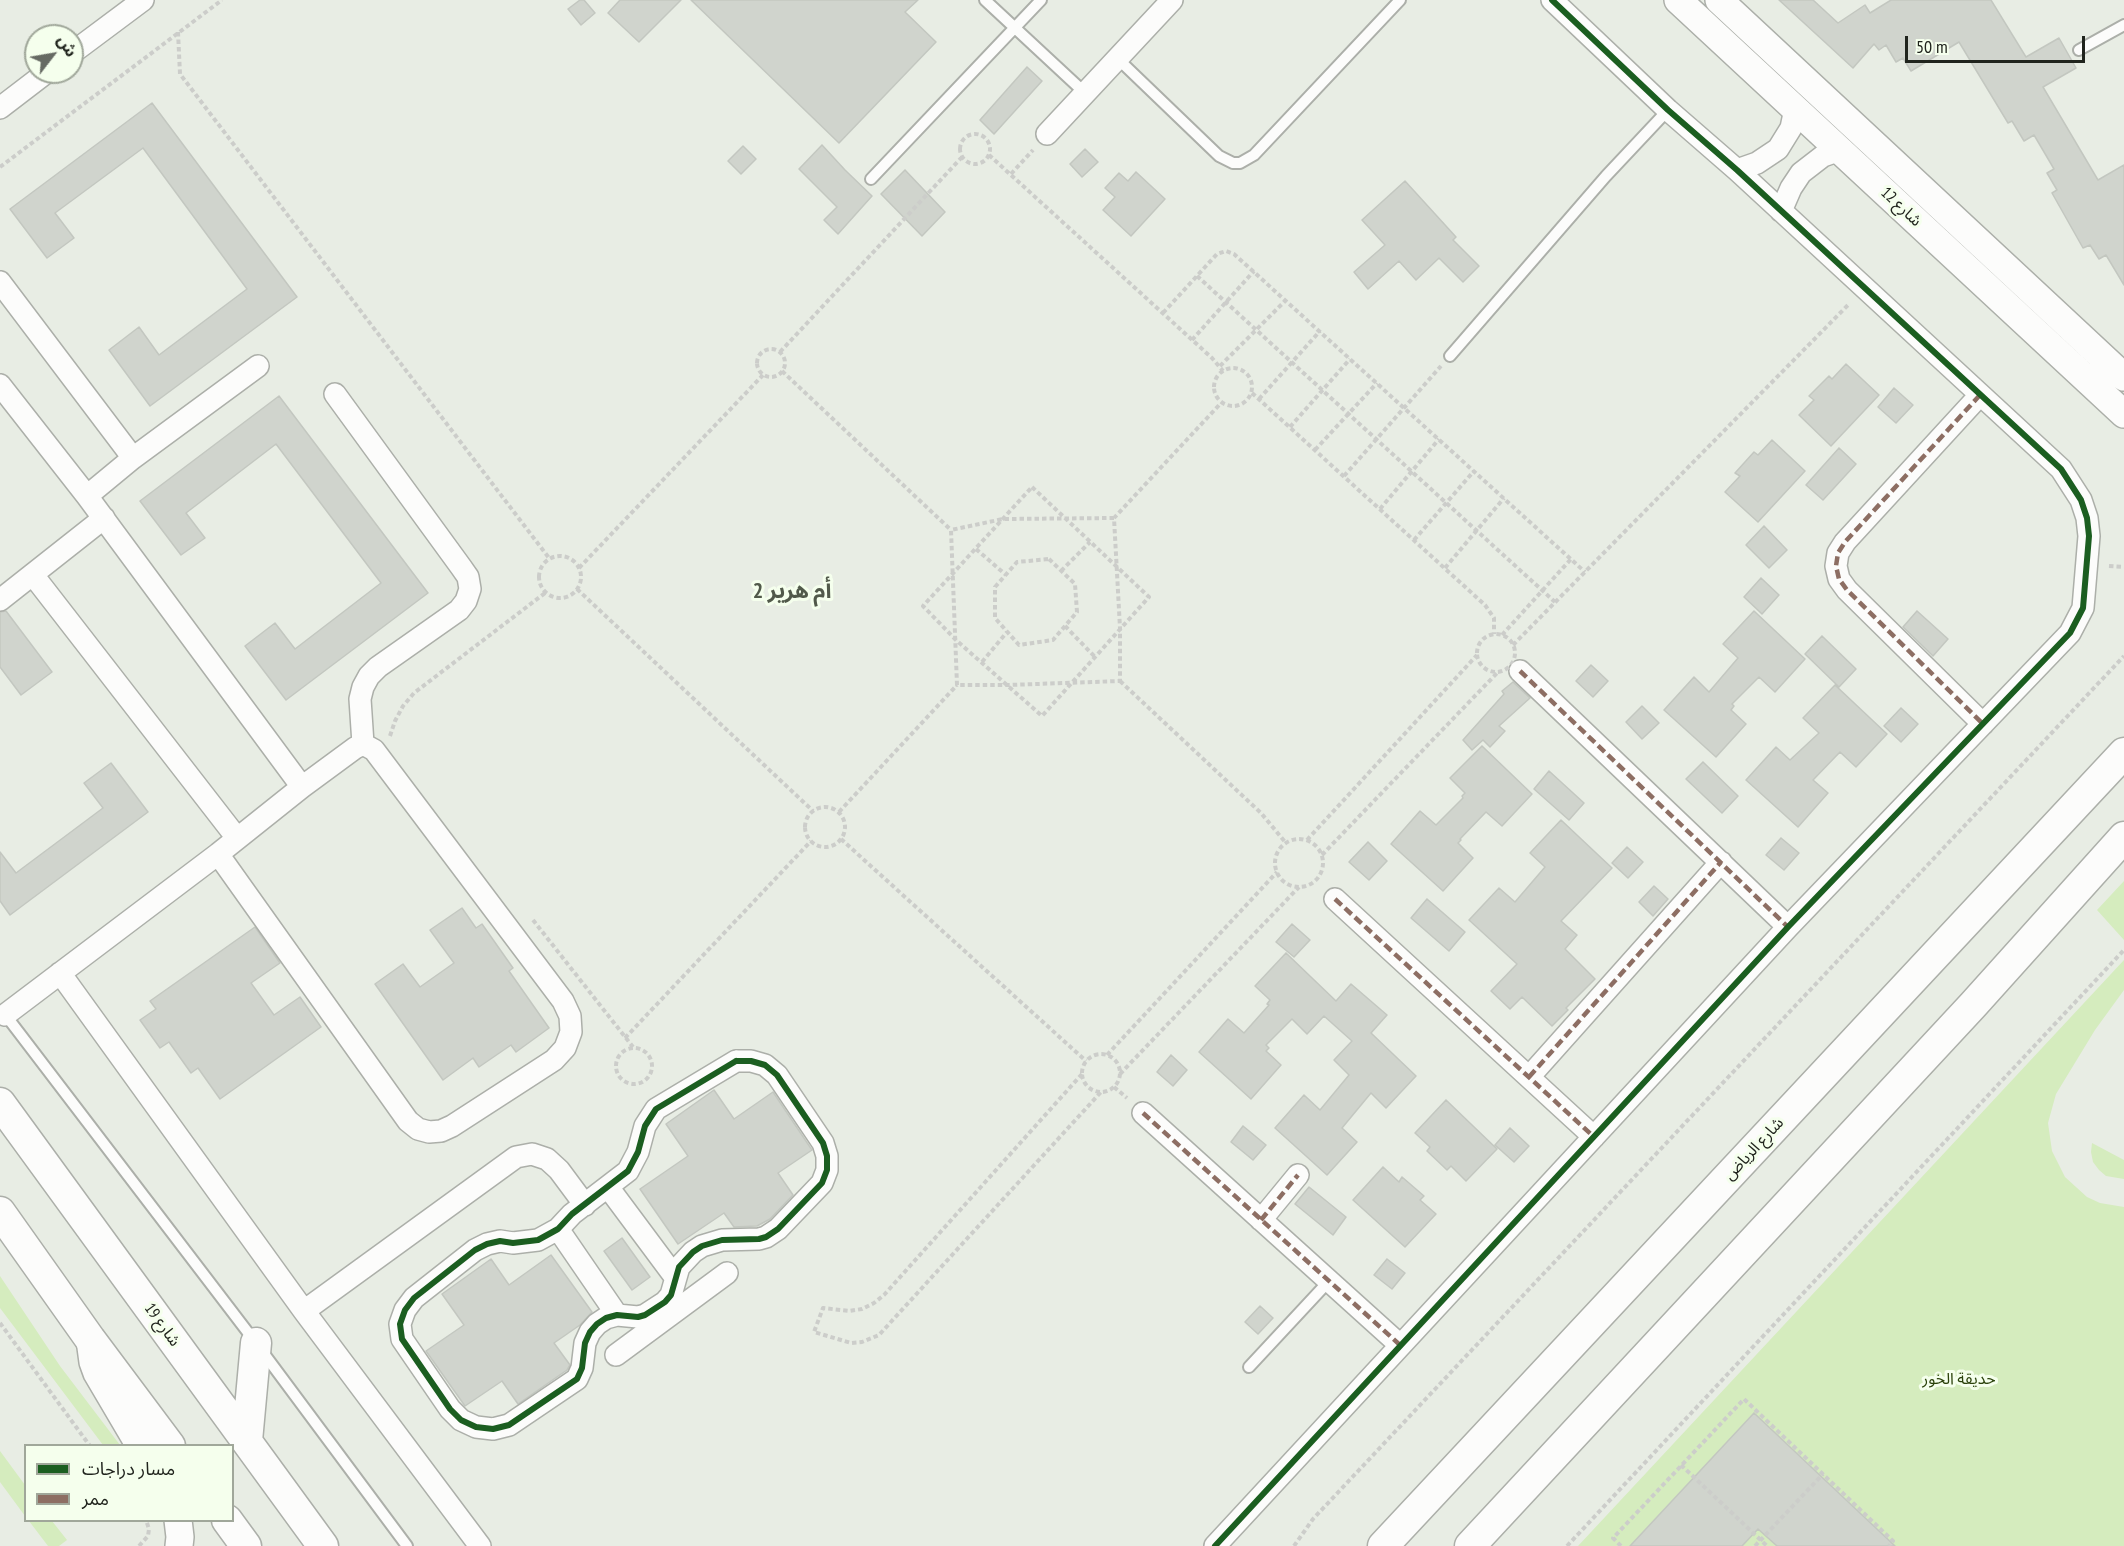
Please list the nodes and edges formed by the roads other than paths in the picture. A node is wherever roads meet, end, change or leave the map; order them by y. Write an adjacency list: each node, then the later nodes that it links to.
1 (143, 0): 11 (street)
2 (985, 0): 10 (lane)
3 (1041, 0): 10 (lane)
4 (1172, 0): 13 (street)
5 (1400, 0): 13 (lane)
6 (1552, 0): 18 (street)
7 (1678, 0): 17 (street, شارع 12)
8 (1719, 0): 27 (street, شارع 12)
9 (2124, 25): 12 (lane)
10 (1015, 28): 15 (lane); 22 (lane)
11 (84, 44)
12 (2079, 50)
13 (1117, 58): 15 (street)
14 (31, 84): 16 (street)
15 (1085, 93): 19 (street)
16 (0, 108)
17 (1795, 109): 20 (street, شارع 12); 21 (street)
18 (1668, 110): 21 (street); 25 (lane)
19 (1047, 134)
20 (1840, 150): 23 (street); 31 (street, شارع 12)
21 (1737, 170): 23 (street)
22 (872, 178)
23 (1781, 212): 30 (street)
24 (0, 282): 32 (street)
25 (1450, 356)
26 (258, 366): 32 (street)
27 (2124, 377)
28 (0, 385): 33 (street)
29 (335, 394): 39 (street)
30 (1980, 395): 38 (street); 38 (street)
31 (2124, 414)
32 (133, 458): 33 (street)
33 (87, 496): 34 (street)
34 (104, 518): 35 (street); 41 (street)
35 (33, 575): 36 (street); 43 (street)
36 (0, 600)
37 (1520, 671): 45 (street)
38 (1983, 724): 47 (street)
39 (363, 744): 41 (street); 44 (street)
40 (2124, 753): 83 (main road, شارع الرياض)
41 (302, 787): 43 (street)
42 (2124, 837): 76 (main road)
43 (237, 838): 44 (street)
44 (218, 854): 48 (street)
45 (1721, 862): 47 (street); 50 (street)
46 (1335, 899): 50 (street)
47 (1788, 927): 53 (street)
48 (60, 974): 49 (street); 63 (street)
49 (3, 1012): 67 (lane)
50 (1529, 1077): 53 (street)
51 (0, 1103): 71 (main road, شارع 19)
52 (1143, 1113): 58 (street)
53 (1594, 1137): 68 (street)
54 (1298, 1174): 58 (street)
55 (608, 1187): 56 (street); 61 (street); 61 (street)
56 (585, 1204): 59 (street); 63 (street)
57 (0, 1212): 66 (main road)
58 (1261, 1220): 62 (street)
59 (558, 1229): 65 (street); 65 (street)
60 (727, 1273): 64 (street)
61 (675, 1277): 64 (street)
62 (1329, 1281): 68 (street); 70 (lane)
63 (304, 1311): 81 (street)
64 (660, 1314): 65 (street); 69 (street)
65 (617, 1315)
66 (90, 1339): 72 (street); 73 (main road)
67 (256, 1343): 71 (main road); 80 (lane)
68 (1400, 1346): 82 (street)
69 (616, 1355)
70 (1249, 1367)
71 (247, 1441): 79 (main road, شارع 19)
72 (139, 1444)
73 (169, 1444)
74 (178, 1522): 77 (street)
75 (228, 1522): 78 (main road)
76 (1472, 1545)
77 (179, 1546)
78 (246, 1546)
79 (323, 1546)
80 (407, 1546)
81 (480, 1546)
82 (1215, 1546)
83 (1383, 1546)

